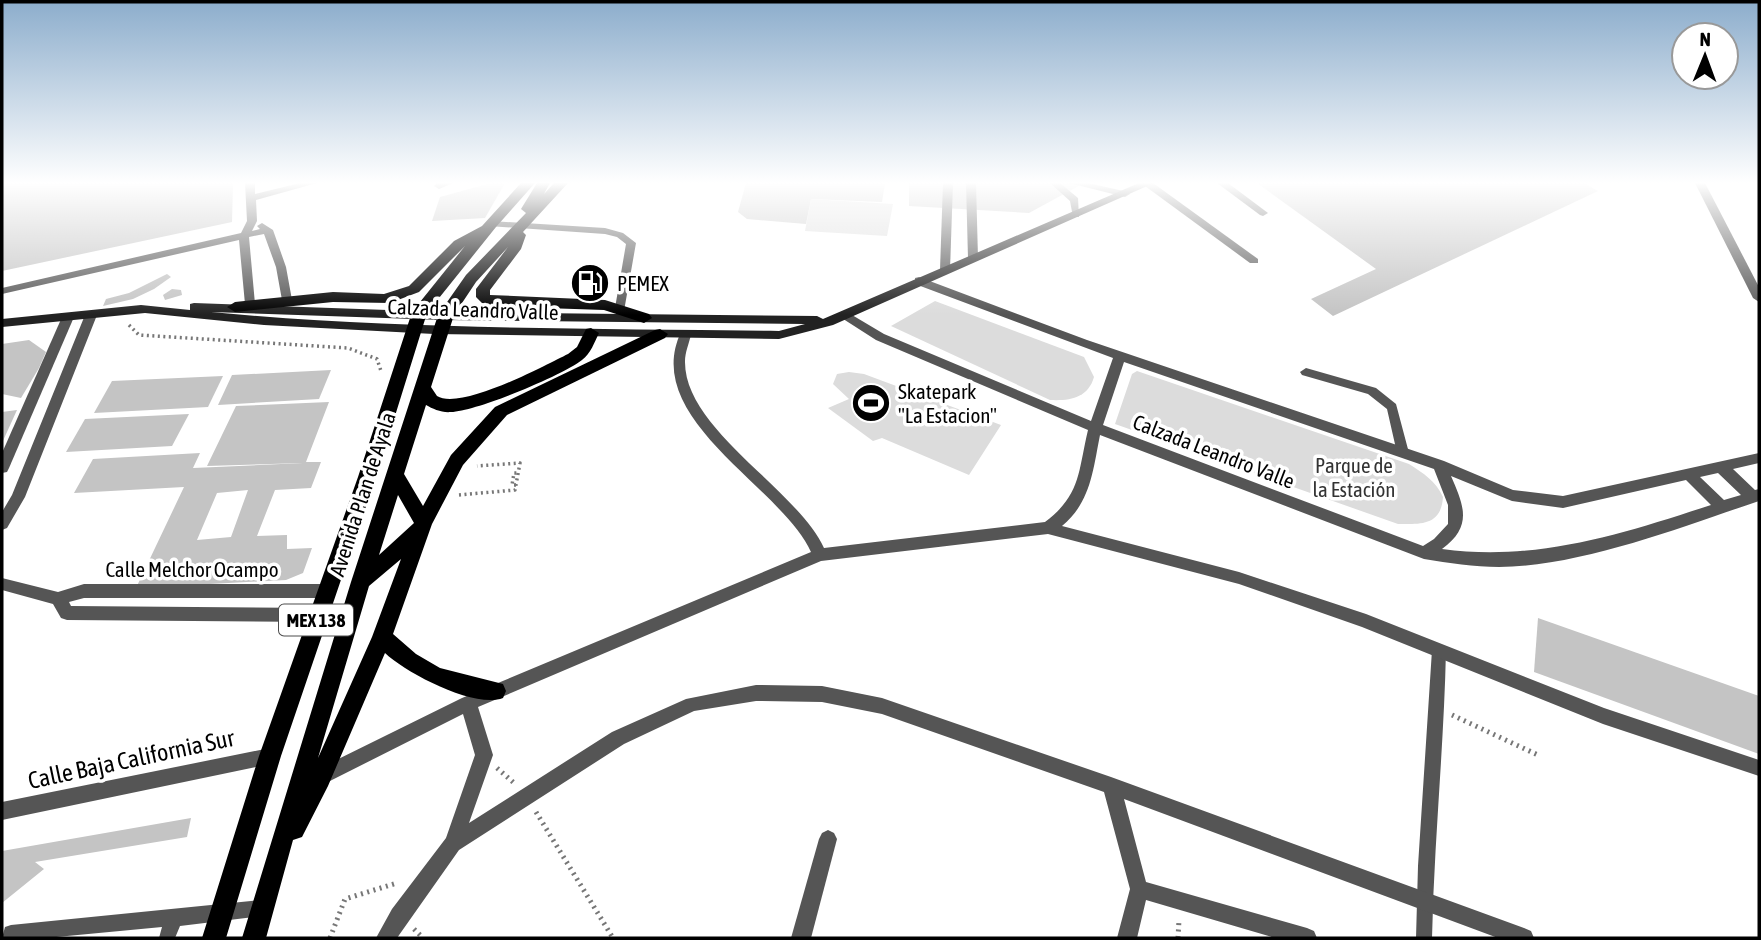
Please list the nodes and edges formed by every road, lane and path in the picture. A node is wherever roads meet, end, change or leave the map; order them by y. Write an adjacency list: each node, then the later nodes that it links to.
1 (249, 227): 12 (lane)
2 (262, 227): 11 (lane)
3 (486, 227): 19 (main road)
4 (489, 227): 55 (main road, Avenida Plan de Ayala / MEX 138)
5 (522, 227): 21 (lane); 21 (main road); 35 (main road, Avenida Plan de Ayala / MEX 138)
6 (946, 227): 15 (lane)
7 (972, 227): 13 (lane)
8 (1048, 227): 13 (street)
9 (1208, 227): 14 (lane)
10 (1723, 227): 18 (street)
11 (268, 230): 12 (lane); 19 (lane)
12 (244, 236): 17 (lane); 20 (lane)
13 (973, 258): 15 (street)
14 (1254, 261)
15 (945, 270): 16 (street)
16 (919, 281): 25 (street); 32 (street)
17 (2, 291)
18 (1759, 298)
19 (287, 300): 20 (main road)
20 (242, 306): 22 (street, Calzada Leandro Valle); 27 (street, Calzada Leandro Valle)
21 (620, 308): 27 (main road)
22 (141, 309): 23 (street, Calzada Leandro Valle); 29 (street, Calzada Leandro Valle)
23 (114, 313): 24 (street, Calzada Leandro Valle); 34 (path)
24 (91, 315): 26 (street, Calzada Leandro Valle); 48 (street)
25 (843, 315): 27 (street, Calzada Leandro Valle); 31 (street, Calzada Leandro Valle); 36 (street, Calzada Leandro Valle)
26 (68, 317): 28 (street, Calzada Leandro Valle); 42 (street)
27 (644, 318)
28 (2, 323)
29 (584, 333): 30 (street, Calzada Leandro Valle); 35 (main road)
30 (660, 334): 31 (street, Calzada Leandro Valle); 45 (main road)
31 (685, 335): 52 (street)
32 (1120, 356): 36 (street); 37 (street)
33 (1306, 372): 37 (lane)
34 (382, 373)
35 (424, 388): 44 (main road, Avenida Plan de Ayala / MEX 138)
36 (1095, 428): 50 (street); 51 (street, Calzada Leandro Valle)
37 (1404, 453): 40 (street)
38 (1759, 458): 41 (street)
39 (520, 463): 45 (path)
40 (1439, 465): 43 (street); 51 (street)
41 (1721, 467): 43 (street); 46 (street)
42 (2, 468)
43 (1689, 474): 47 (street)
44 (396, 476): 49 (main road); 53 (main road, Avenida Plan de Ayala / MEX 138)
45 (437, 496): 49 (main road)
46 (1756, 496): 47 (street, Calzada Leandro Valle)
47 (1722, 507): 51 (street, Calzada Leandro Valle)
48 (2, 524)
49 (422, 526): 53 (main road); 58 (main road)
50 (1048, 528): 52 (street); 59 (street)
51 (1424, 553)
52 (820, 555): 60 (street)
53 (361, 582): 73 (main road, Avenida Plan de Ayala / MEX 138)
54 (2, 584): 56 (street, Calle Melchor Ocampo)
55 (327, 591): 56 (street, Calle Melchor Ocampo); 57 (main road, Avenida Plan de Ayala / MEX 138)
56 (58, 599): 57 (street, Calle Melchor Ocampo)
57 (318, 615): 65 (main road, Avenida Plan de Ayala / MEX 138)
58 (382, 638): 60 (main road); 67 (main road)
59 (1439, 650): 62 (lane); 66 (street)
60 (496, 691): 61 (street)
61 (468, 703): 63 (street); 67 (street)
62 (1438, 709): 64 (path); 76 (lane)
63 (484, 755): 69 (path); 72 (street)
64 (1538, 755)
65 (270, 756): 70 (street, Calle Baja California Sur); 78 (main road, Avenida Plan de Ayala / MEX 138)
66 (1759, 768)
67 (320, 778): 73 (main road)
68 (1111, 786): 69 (street); 75 (street); 76 (street)
69 (527, 795): 72 (street); 86 (path)
70 (2, 811)
71 (828, 839): 87 (street)
72 (453, 844): 74 (street)
73 (272, 872): 77 (main road, Avenida Plan de Ayala / MEX 138)
74 (428, 875): 84 (path); 85 (street)
75 (1139, 889): 88 (street); 89 (street)
76 (1424, 902): 90 (lane); 91 (street)
77 (262, 908): 78 (lane); 83 (main road, Avenida Plan de Ayala / MEX 138)
78 (221, 912): 79 (lane); 82 (main road, Avenida Plan de Ayala / MEX 138)
79 (174, 918): 80 (lane); 81 (lane)
80 (9, 938)
81 (167, 938)
82 (214, 938)
83 (254, 938)
84 (330, 938)
85 (386, 938)
86 (613, 938)
87 (801, 938)
88 (1127, 938)
89 (1307, 938)
90 (1424, 938)
91 (1524, 938)

